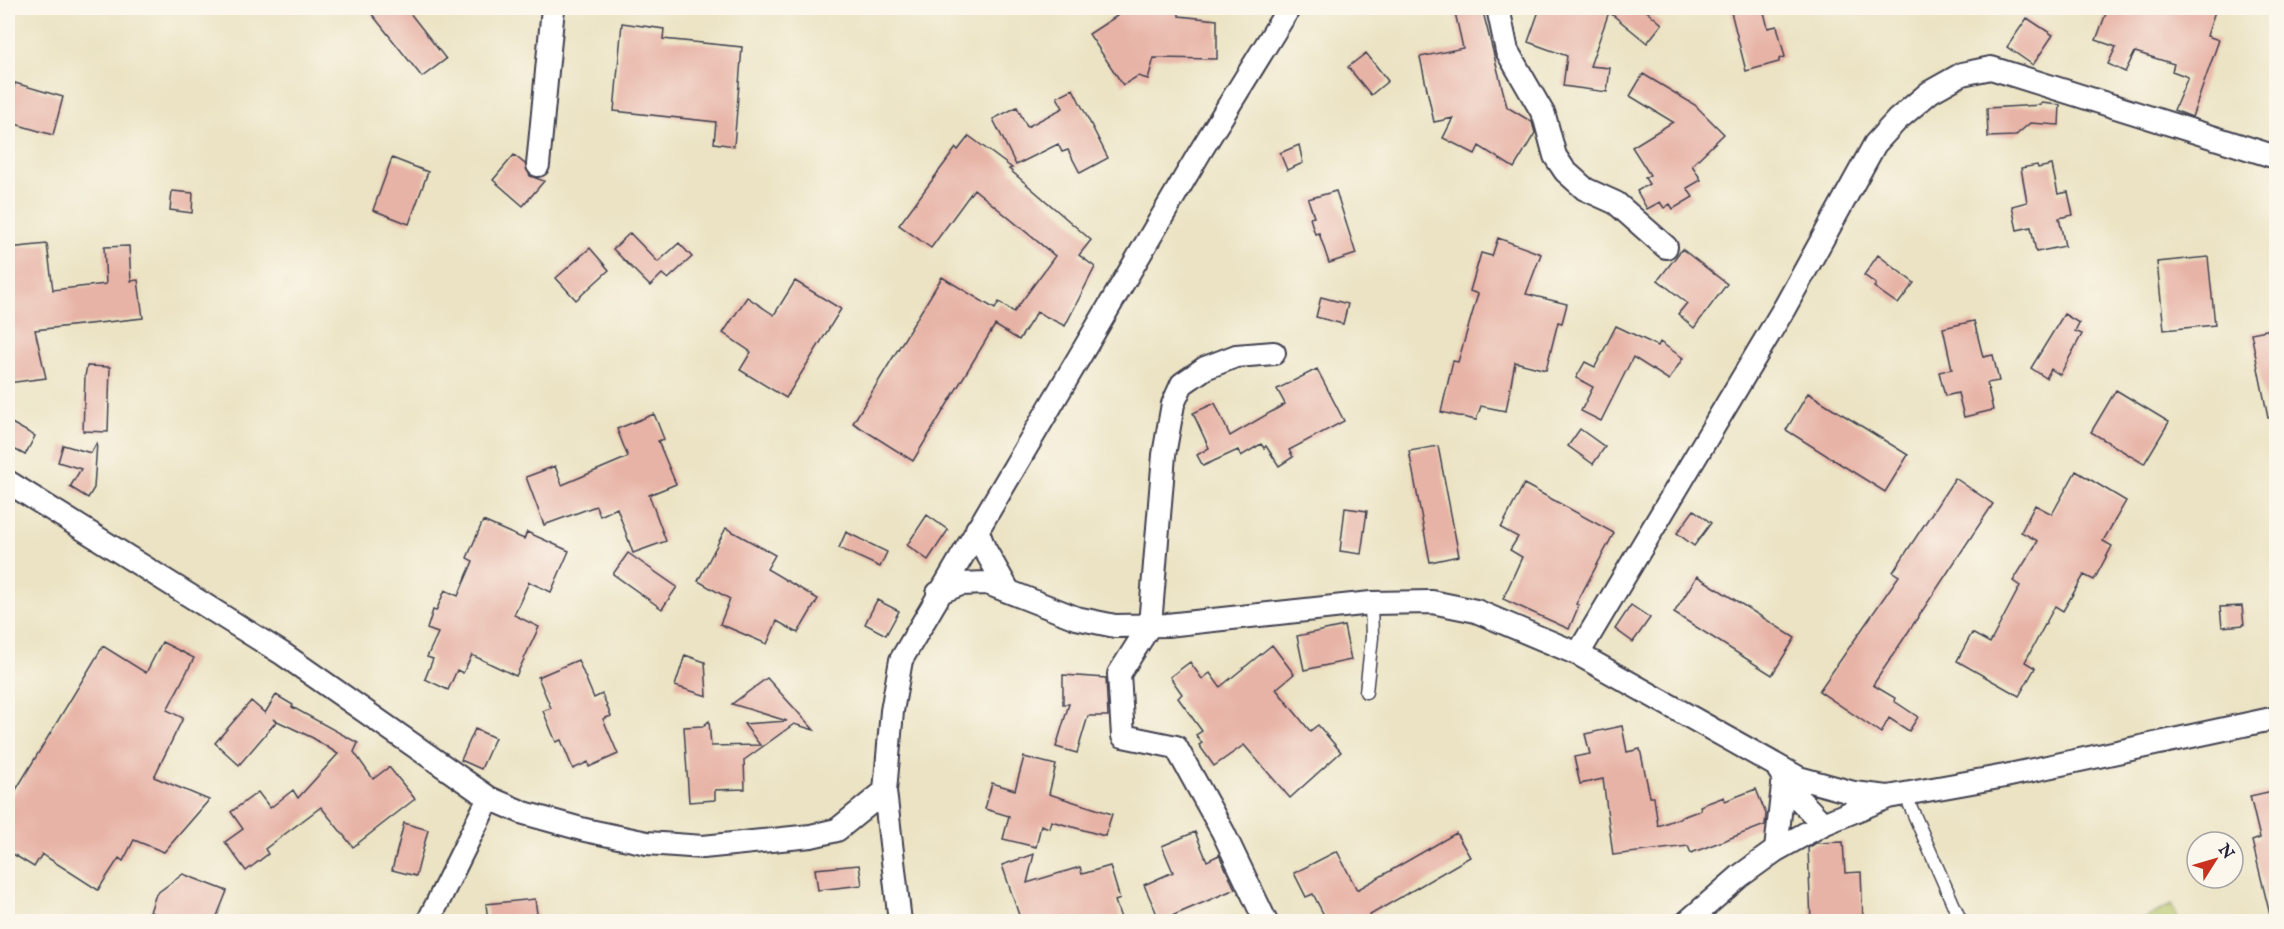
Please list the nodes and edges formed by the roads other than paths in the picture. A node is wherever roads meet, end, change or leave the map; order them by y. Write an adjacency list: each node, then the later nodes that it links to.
1 (553, 8): 5 (street)
2 (1289, 8): 9 (street)
3 (1498, 8): 6 (street)
4 (2277, 157): 14 (street)
5 (538, 165)
6 (1666, 247)
7 (1274, 353): 13 (street)
8 (8, 482): 20 (street)
9 (977, 529): 10 (street); 11 (street)
10 (1008, 590): 11 (street); 13 (street)
11 (938, 593): 18 (street)
12 (1371, 603): 13 (street); 14 (street); 15 (lane)
13 (1150, 626): 25 (street)
14 (1578, 654): 17 (street)
15 (1366, 692)
16 (2277, 718): 19 (street)
17 (1780, 771): 19 (street); 21 (street); 22 (street)
18 (885, 791): 20 (street); 24 (street)
19 (1897, 795): 21 (street); 27 (lane)
20 (489, 798): 23 (street)
21 (1823, 824): 22 (street)
22 (1776, 850): 26 (street)
23 (428, 921)
24 (900, 921)
25 (1266, 921)
26 (1687, 921)
27 (1961, 921)

